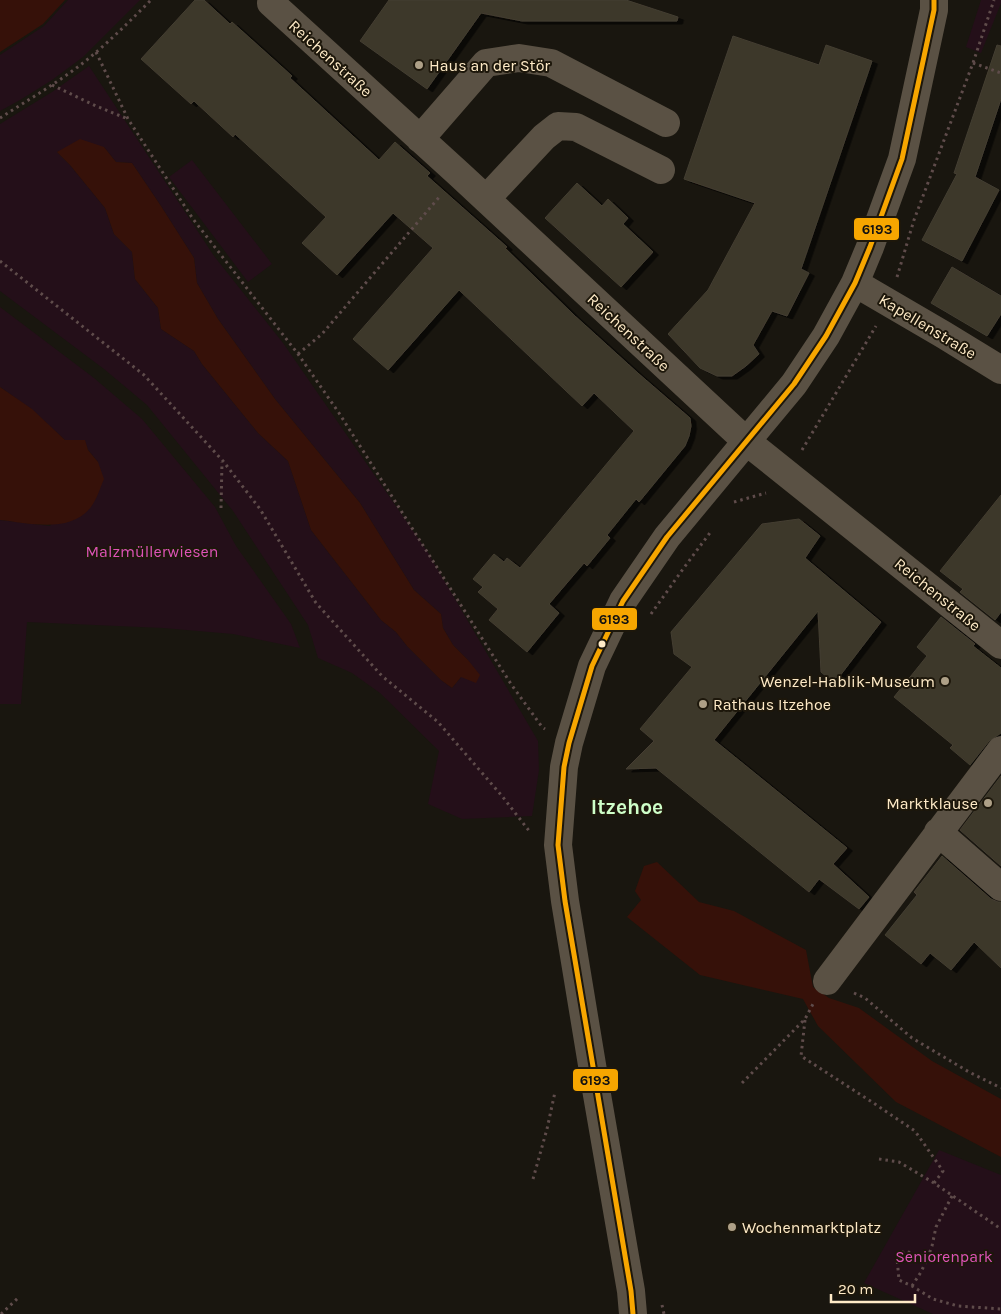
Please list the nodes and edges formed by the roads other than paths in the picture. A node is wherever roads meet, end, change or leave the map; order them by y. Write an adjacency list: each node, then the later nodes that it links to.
1 (271, 3): 4 (street, Reichenstraße)
2 (936, 3): 7 (street)
3 (666, 123): 4 (street)
4 (420, 139): 6 (street, Reichenstraße)
5 (661, 170): 6 (street)
6 (486, 199): 9 (street, Reichenstraße)
7 (855, 283): 8 (street, Kapellenstraße); 9 (street)
8 (1001, 370)
9 (746, 441): 10 (street, Reichenstraße); 15 (street)
10 (1001, 645)
11 (1001, 750): 12 (street)
12 (938, 832): 13 (street); 14 (street)
13 (1001, 887)
14 (827, 981)
15 (633, 1314)

